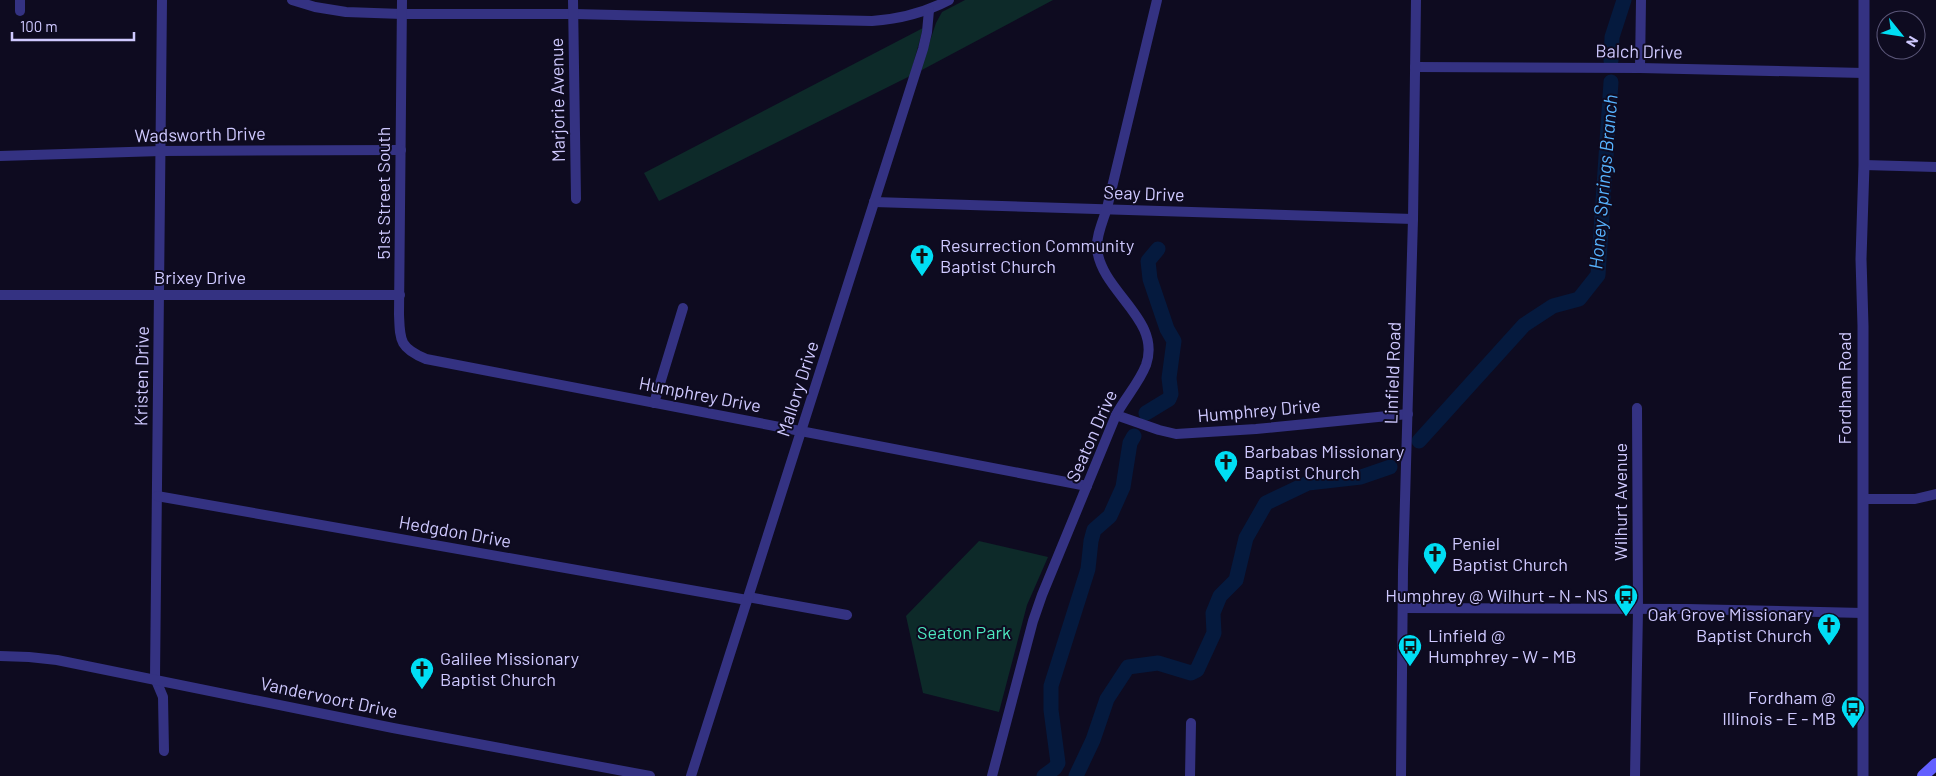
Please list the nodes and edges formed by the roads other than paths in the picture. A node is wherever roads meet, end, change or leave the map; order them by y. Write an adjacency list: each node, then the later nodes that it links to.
1 (162, 0): 17 (street, Kristen Drive)
2 (292, 0): 11 (street)
3 (402, 0): 11 (street, 51st Street South)
4 (573, 0): 12 (street, Marjorie Avenue)
5 (950, 0): 10 (street)
6 (1157, 0): 23 (street, Seaton Drive)
7 (1416, 0): 13 (street, Linfield Road)
8 (1641, 0): 14 (street)
9 (1864, 0): 15 (street, Fordham Road)
10 (929, 10): 12 (street); 22 (street, Mallory Drive)
11 (402, 14): 12 (street); 16 (street, 51st Street South)
12 (574, 14): 21 (street, Marjorie Avenue)
13 (1414, 67): 14 (street, Balch Drive); 24 (street, Linfield Road)
14 (1640, 68): 15 (street, Balch Drive)
15 (1864, 72): 19 (street, Fordham Road)
16 (401, 150): 17 (street, Wadsworth Drive); 27 (street, 51st Street South)
17 (161, 151): 18 (street, Wadsworth Drive); 25 (street, Kristen Drive)
18 (0, 156)
19 (1864, 165): 20 (street); 38 (street, Fordham Road)
20 (1936, 167)
21 (576, 199)
22 (874, 202): 23 (street, Seay Drive); 34 (street, Mallory Drive)
23 (1107, 208): 24 (street, Seay Drive); 33 (street, Seaton Drive)
24 (1413, 219): 32 (street, Linfield Road)
25 (159, 294): 26 (street, Brixey Drive); 27 (street, Brixey Drive); 37 (street, Kristen Drive)
26 (0, 295)
27 (400, 295): 29 (street, 51st Street South)
28 (683, 308): 30 (street)
29 (426, 359): 30 (street, Humphrey Drive)
30 (654, 403): 34 (street, Humphrey Drive)
31 (1637, 408): 41 (street, Wilhurt Avenue)
32 (1408, 414): 33 (street, Humphrey Drive); 40 (street, Linfield Road)
33 (1116, 415): 35 (street, Seaton Drive)
34 (802, 431): 35 (street, Humphrey Drive); 39 (street, Mallory Drive)
35 (1087, 486): 51 (street, Seaton Drive)
36 (1936, 494): 38 (street)
37 (157, 496): 39 (street, Hedgdon Drive); 45 (street, Kristen Drive)
38 (1862, 498): 42 (street, Fordham Road)
39 (748, 598): 43 (street, Hedgdon Drive); 50 (street, Mallory Drive)
40 (1403, 608): 41 (street); 53 (street, Linfield Road)
41 (1638, 610): 42 (street); 54 (street, Wilhurt Avenue)
42 (1863, 613): 55 (street, Fordham Road)
43 (847, 614)
44 (0, 656): 45 (street, Vandervoort Drive)
45 (155, 678): 47 (street, Kristen Drive); 49 (street, Vandervoort Drive)
46 (1191, 723): 52 (street)
47 (164, 751)
48 (1936, 764): 56 (main road)
49 (650, 776)
50 (691, 776)
51 (992, 776)
52 (1190, 776)
53 (1401, 776)
54 (1635, 776)
55 (1863, 776)
56 (1923, 776)

